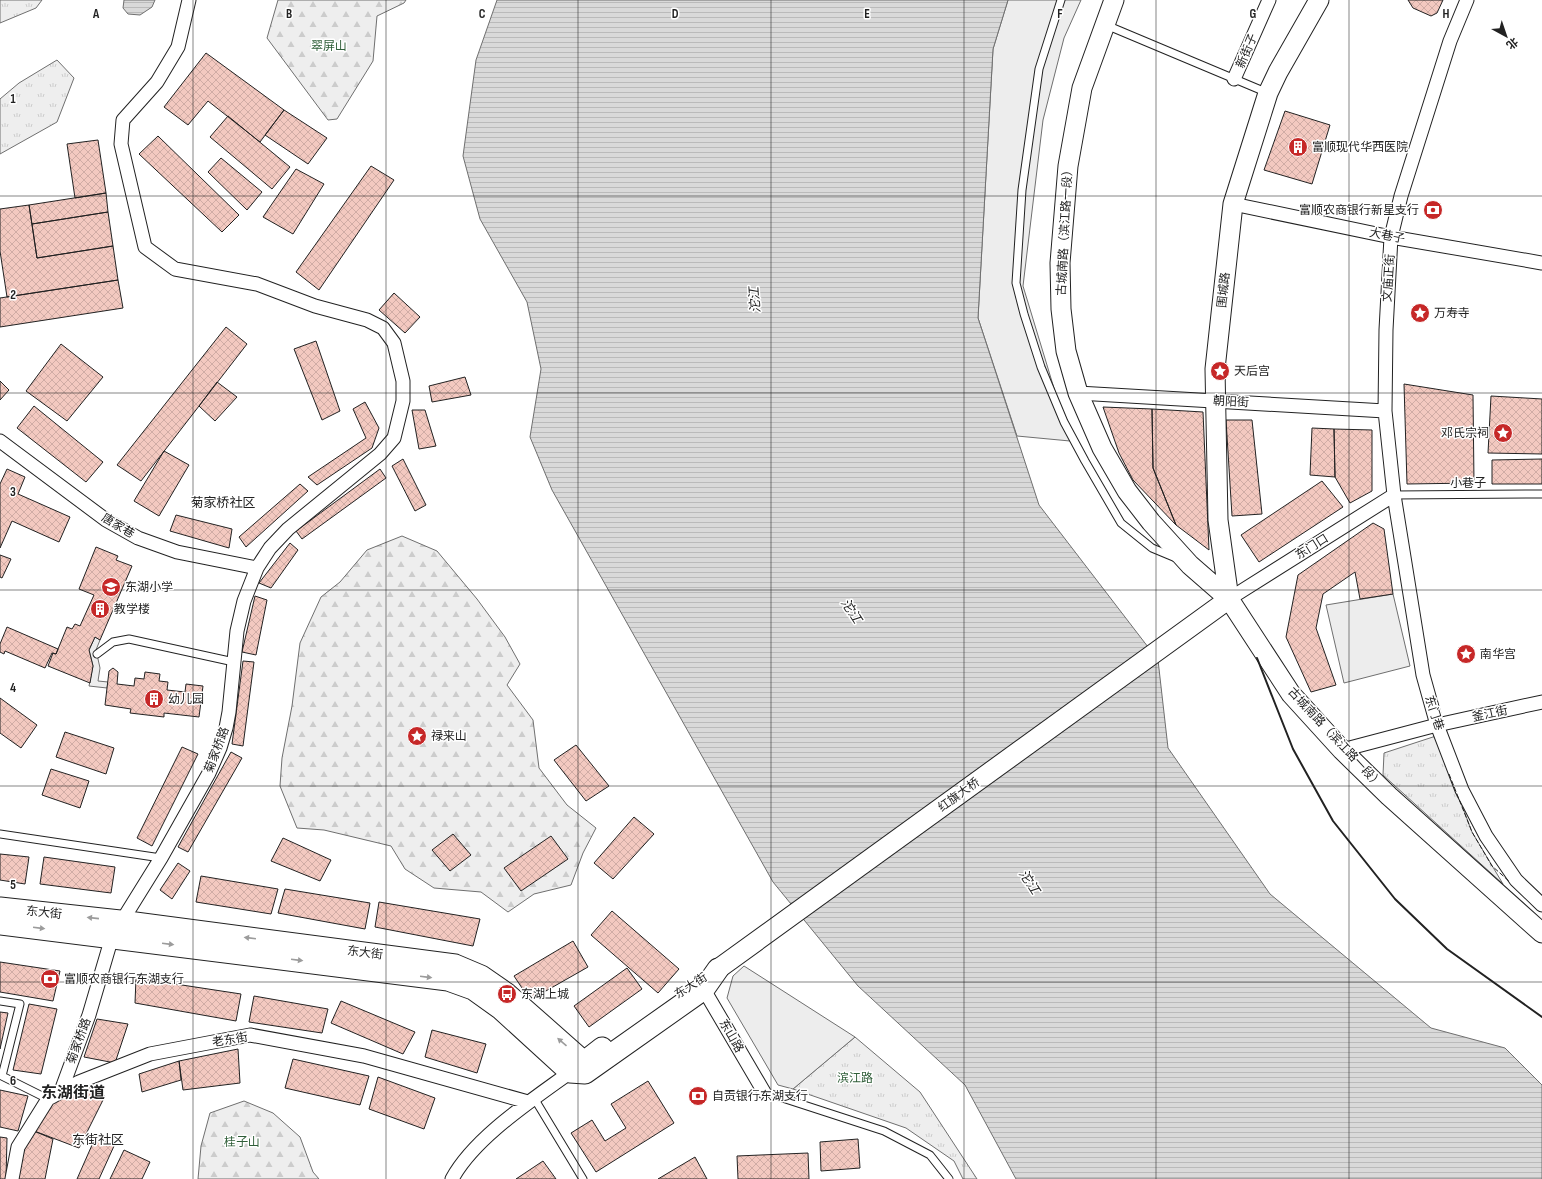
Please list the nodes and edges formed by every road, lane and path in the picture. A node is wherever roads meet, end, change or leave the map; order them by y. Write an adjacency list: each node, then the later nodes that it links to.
1 (189, 0): 20 (street, 菊家桥路)
2 (1061, 0): 19 (lane)
3 (1114, 0): 7 (street, 古城南路（滨江路一段）)
4 (1269, 0): 8 (street, 新街子)
5 (1319, 0): 9 (street, 围城路)
6 (1467, 0): 11 (street, 文庙正街)
7 (1104, 24): 8 (lane); 13 (street, 古城南路（滨江路一段）)
8 (1234, 79): 9 (lane)
9 (1268, 93): 10 (street, 围城路)
10 (1233, 204): 11 (street, 大巷子); 14 (street, 围城路)
11 (1391, 237): 12 (street, 大巷子); 15 (street, 文庙正街)
12 (1542, 263)
13 (1078, 393): 14 (street, 朝阳街); 19 (street, 古城南路（滨江路一段）)
14 (1215, 401): 15 (street, 朝阳街); 21 (street, 围城路)
15 (1385, 411): 18 (street, 文庙正街)
16 (0, 441): 20 (street, 唐家巷)
17 (1542, 494): 18 (lane, 小巷子)
18 (1394, 495): 21 (street, 东门口); 25 (street, 东门巷)
19 (1190, 565): 21 (street, 古城南路（滨江路一段）)
20 (257, 568): 23 (street, 菊家桥路)
21 (1229, 599): 26 (street, 古城南路（滨江路一段）); 34 (street, 红旗大桥)
22 (97, 654): 23 (lane)
23 (234, 662): 28 (street, 菊家桥路)
24 (1542, 702): 25 (street, 釜江街)
25 (1437, 725): 26 (street, 釜江街); 29 (street, 东门巷)
26 (1342, 750): 33 (street, 古城南路（滨江路一段）)
27 (0, 834): 28 (lane)
28 (161, 858): 32 (street, 菊家桥路)
29 (1542, 905)
30 (0, 908): 32 (main road, 东大街, one-way to 30)
31 (0, 924): 32 (main road, 东大街, one-way to 32)
32 (116, 929): 37 (main road, 东大街); 38 (street, 菊家桥路)
33 (1542, 933)
34 (718, 969): 35 (main road, 东大街)
35 (701, 985): 37 (main road, 东大街); 39 (street, 东山路)
36 (0, 1001): 40 (lane)
37 (577, 1067): 41 (street)
38 (61, 1091): 40 (street, 老东街); 41 (street, 老东街)
39 (764, 1092): 45 (lane)
40 (48, 1099): 42 (street, 老东街)
41 (531, 1100): 43 (street); 44 (lane)
42 (12, 1179)
43 (452, 1179)
44 (583, 1179)
45 (950, 1179)

